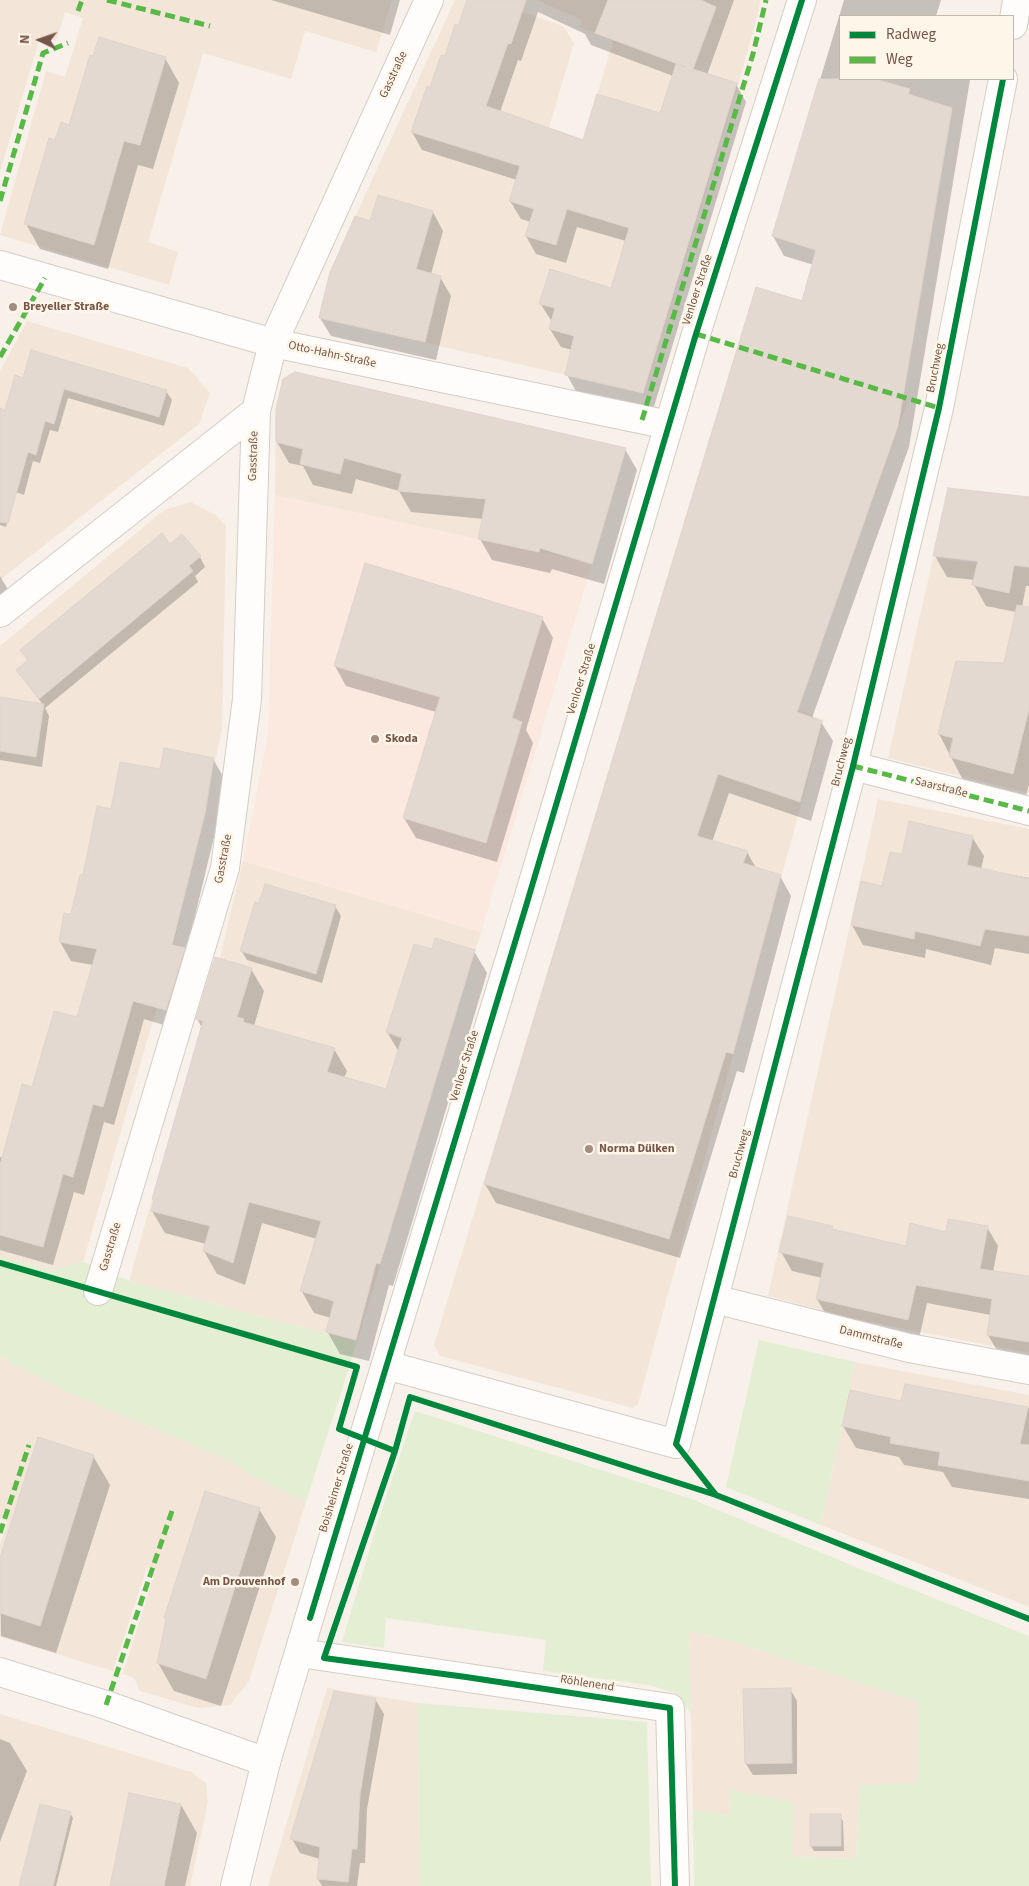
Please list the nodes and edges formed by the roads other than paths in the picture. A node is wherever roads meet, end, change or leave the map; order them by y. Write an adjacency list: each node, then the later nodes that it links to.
1 (429, 0): 7 (street, Gasstraße)
2 (1017, 0): 4 (street)
3 (798, 5): 9 (street, Venloer Straße)
4 (1014, 18)
5 (1003, 80): 11 (street, Bruchweg)
6 (0, 265): 7 (street, Otto-Hahn-Straße)
7 (273, 343): 8 (street); 9 (street, Otto-Hahn-Straße)
8 (256, 411): 10 (street); 13 (street, Gasstraße)
9 (669, 425): 15 (street, Venloer Straße)
10 (0, 613)
11 (853, 766): 12 (street, Saarstraße); 14 (street, Bruchweg)
12 (1029, 811)
13 (98, 1291)
14 (714, 1299): 15 (street, Bruchweg); 16 (street, Dammstraße)
15 (386, 1365): 17 (street, Boisheimer Straße)
16 (1029, 1370)
17 (300, 1654): 19 (street, Boisheimer Straße); 21 (street, Röhlenend)
18 (0, 1672): 19 (street)
19 (266, 1762): 20 (street, Boisheimer Straße)
20 (235, 1886)
21 (675, 1886)

